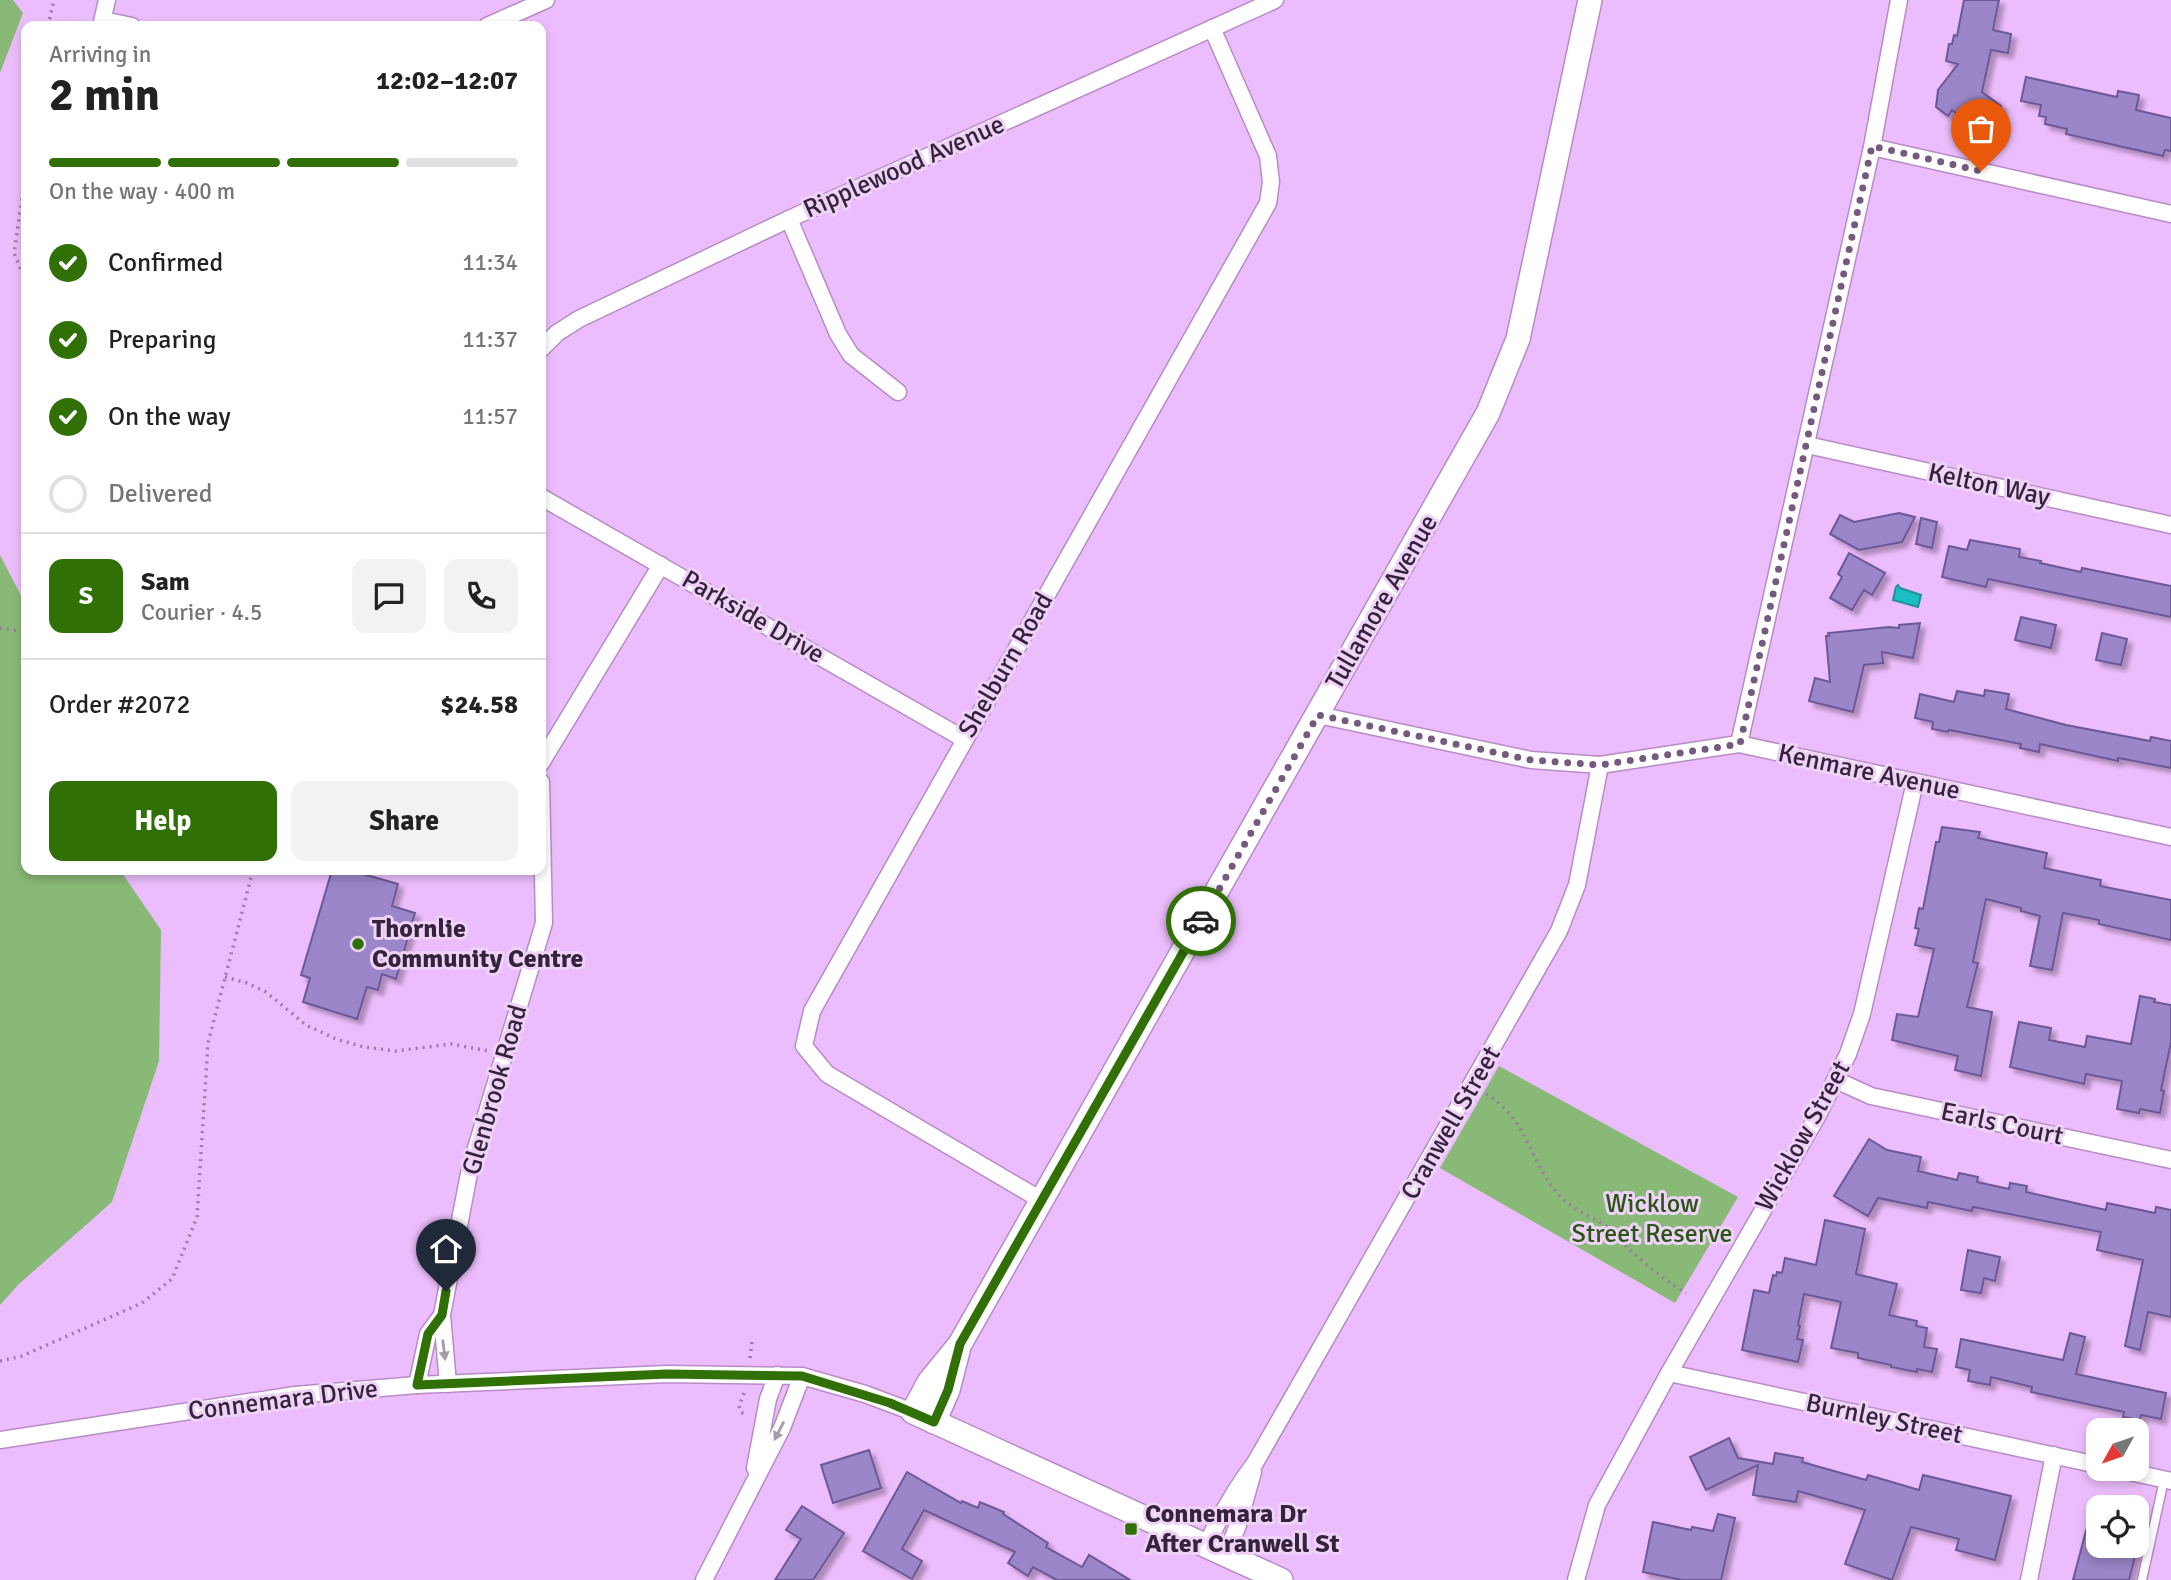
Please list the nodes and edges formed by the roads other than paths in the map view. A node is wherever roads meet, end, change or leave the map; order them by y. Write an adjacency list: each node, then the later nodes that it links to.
1 (107, 0): 6 (street)
2 (546, 0): 7 (street)
3 (1275, 0): 8 (street, Ripplewood Avenue)
4 (1590, 0): 18 (street, Tullamore Avenue)
5 (1899, 0): 9 (street)
6 (102, 21)
7 (498, 21)
8 (1212, 28): 11 (street, Ripplewood Avenue); 19 (street, Shelburn Road)
9 (1872, 146): 10 (street); 14 (street)
10 (2171, 214)
11 (789, 219): 12 (street, Ripplewood Avenue); 13 (street)
12 (546, 344)
13 (898, 392)
14 (1807, 445): 16 (street, Kelton Way); 20 (street)
15 (546, 500): 17 (street, Parkside Drive)
16 (2171, 524)
17 (661, 565): 19 (street, Parkside Drive); 21 (street)
18 (1318, 715): 22 (street, Kenmare Avenue); 28 (street, Tullamore Avenue)
19 (964, 739): 28 (street, Shelburn Road)
20 (1740, 744): 22 (street, Kenmare Avenue); 23 (street, Kenmare Avenue)
21 (546, 756)
22 (1600, 765): 42 (street, Cranwell Street)
23 (1915, 782): 24 (street, Kenmare Avenue); 26 (street, Wicklow Street)
24 (2171, 836)
25 (543, 875): 29 (street, Glenbrook Road)
26 (1836, 1080): 27 (street, Earls Court); 30 (street, Wicklow Street)
27 (2171, 1160)
28 (1041, 1200): 35 (street, Tullamore Avenue)
29 (442, 1315): 33 (street, Glenbrook Road, one-way to 33); 34 (street, Glenbrook Road)
30 (1669, 1373): 37 (street, Burnley Street); 45 (street, Wicklow Street)
31 (777, 1375): 32 (street, Connemara Drive); 33 (street, Connemara Drive); 41 (street)
32 (802, 1376): 35 (street, Connemara Drive); 41 (street, one-way to 41)
33 (449, 1384): 34 (street, Connemara Drive)
34 (417, 1385): 36 (street, Connemara Drive)
35 (924, 1417): 42 (street, Connemara Drive)
36 (0, 1440)
37 (2054, 1455): 38 (street, Burnley Street); 46 (street)
38 (2086, 1462)
39 (2149, 1477): 40 (street)
40 (2167, 1481): 47 (lane)
41 (752, 1485): 43 (street)
42 (1216, 1550): 44 (street, Connemara Drive)
43 (704, 1580)
44 (1281, 1580)
45 (1576, 1580)
46 (2029, 1580)
47 (2142, 1580)

